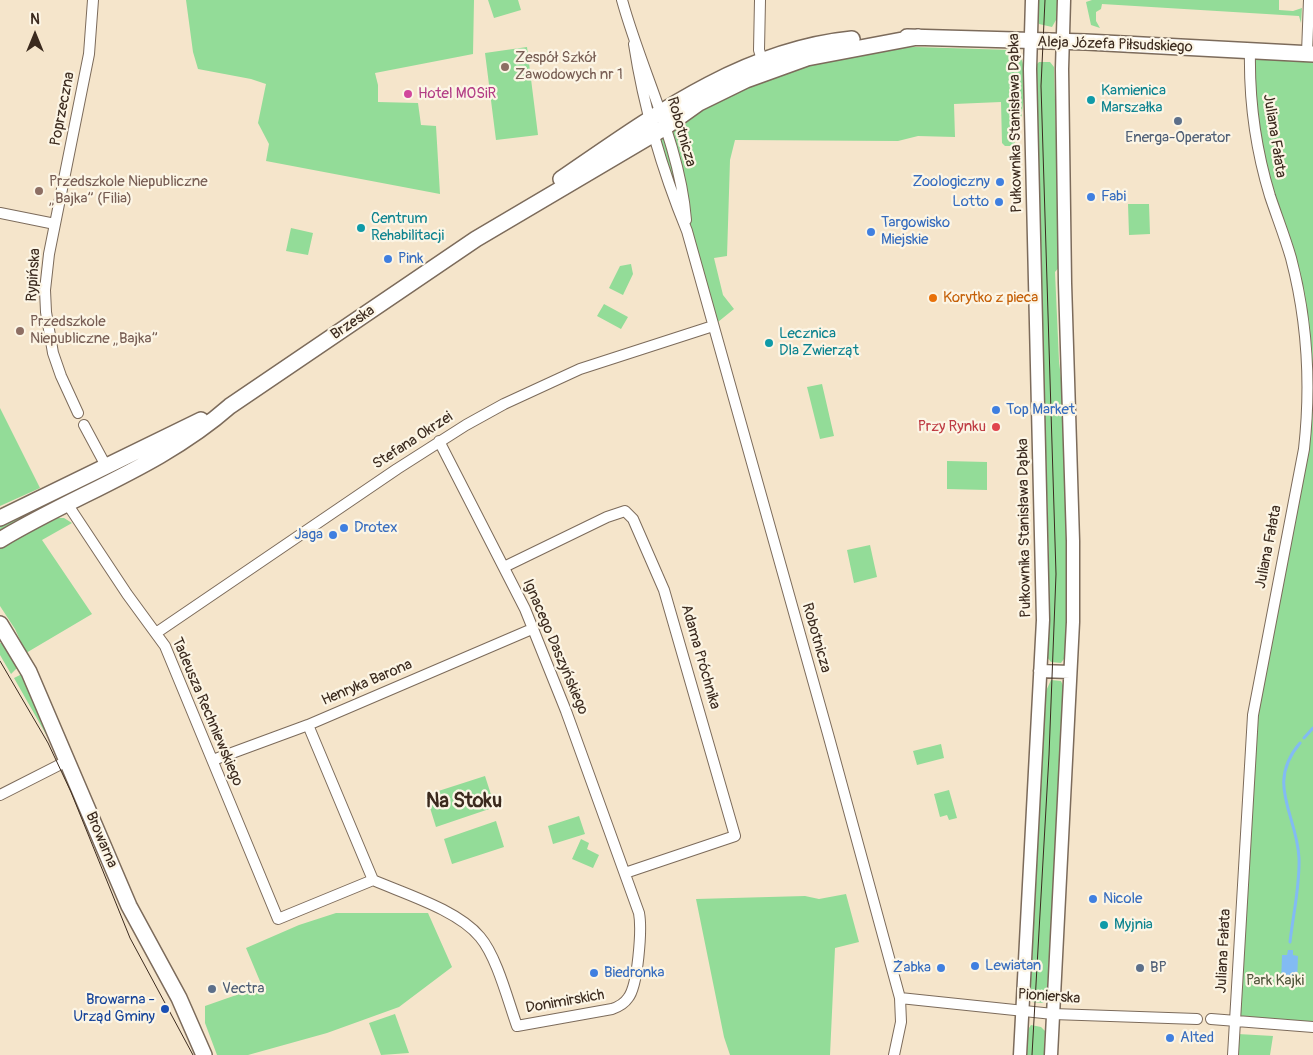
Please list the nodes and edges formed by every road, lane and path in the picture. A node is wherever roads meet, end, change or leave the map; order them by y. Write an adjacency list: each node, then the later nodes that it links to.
1 (93, 0): 15 (street, Poprzeczna)
2 (622, 0): 13 (street, Robotnicza)
3 (760, 0): 12 (street)
4 (1032, 0): 8 (street, Pułkownika Stanisława Dąbka)
5 (1064, 0): 9 (street)
6 (1309, 0): 11 (street)
7 (918, 37): 8 (main road, Aleja Józefa Piłsudskiego); 12 (main road, Aleja Józefa Piłsudskiego); 13 (main road, Aleja Józefa Piłsudskiego)
8 (1030, 41): 9 (main road, Aleja Józefa Piłsudskiego); 29 (street, Pułkownika Stanisława Dąbka)
9 (1062, 41): 10 (main road, Aleja Józefa Piłsudskiego); 30 (street)
10 (1250, 50): 11 (main road, Aleja Józefa Piłsudskiego); 42 (street, Juliana Fałata)
11 (1310, 53)
12 (762, 60): 13 (main road, Aleja Józefa Piłsudskiego)
13 (657, 124): 16 (street, Robotnicza); 17 (main road, Brzeska)
14 (0, 213): 15 (street)
15 (55, 224): 18 (street, Rypińska)
16 (713, 326): 20 (street, Stefana Okrzei); 37 (street, Robotnicza)
17 (230, 406): 21 (main road, Brzeska); 22 (main road, Brzeska)
18 (78, 413)
19 (84, 425): 21 (street)
20 (439, 441): 25 (street, Ignacego Daszyńskiego); 28 (street, Stefana Okrzei)
21 (106, 466): 23 (main road, Brzeska)
22 (68, 505): 24 (main road, Brzeska); 28 (street, Tadeusza Rechniewskiego)
23 (0, 518)
24 (0, 540)
25 (504, 567): 27 (street, Ignacego Daszyńskiego); 35 (street, Adama Próchnika)
26 (0, 624): 33 (main road, Browarna)
27 (532, 629): 31 (street, Henryka Barona); 35 (street, Ignacego Daszyńskiego)
28 (156, 633): 32 (street, Tadeusza Rechniewskiego)
29 (1040, 671): 30 (street); 38 (street, Pułkownika Stanisława Dąbka)
30 (1070, 672): 39 (street)
31 (308, 725): 32 (street, Henryka Barona); 36 (street)
32 (213, 760): 36 (street, Tadeusza Rechniewskiego)
33 (67, 761): 34 (street); 44 (main road, Browarna)
34 (0, 795)
35 (625, 873): 36 (street, Donimirskich)
36 (373, 880)
37 (900, 998): 38 (street, Pionierska); 45 (street, Robotnicza)
38 (1021, 1010): 39 (street, Pionierska); 46 (street, Pułkownika Stanisława Dąbka)
39 (1053, 1014): 40 (street, Pionierska); 47 (street)
40 (1197, 1019)
41 (1211, 1019): 42 (street)
42 (1235, 1021): 43 (street); 48 (street, Juliana Fałata)
43 (1313, 1027)
44 (204, 1055)
45 (894, 1055)
46 (1020, 1055)
47 (1051, 1055)
48 (1233, 1055)

